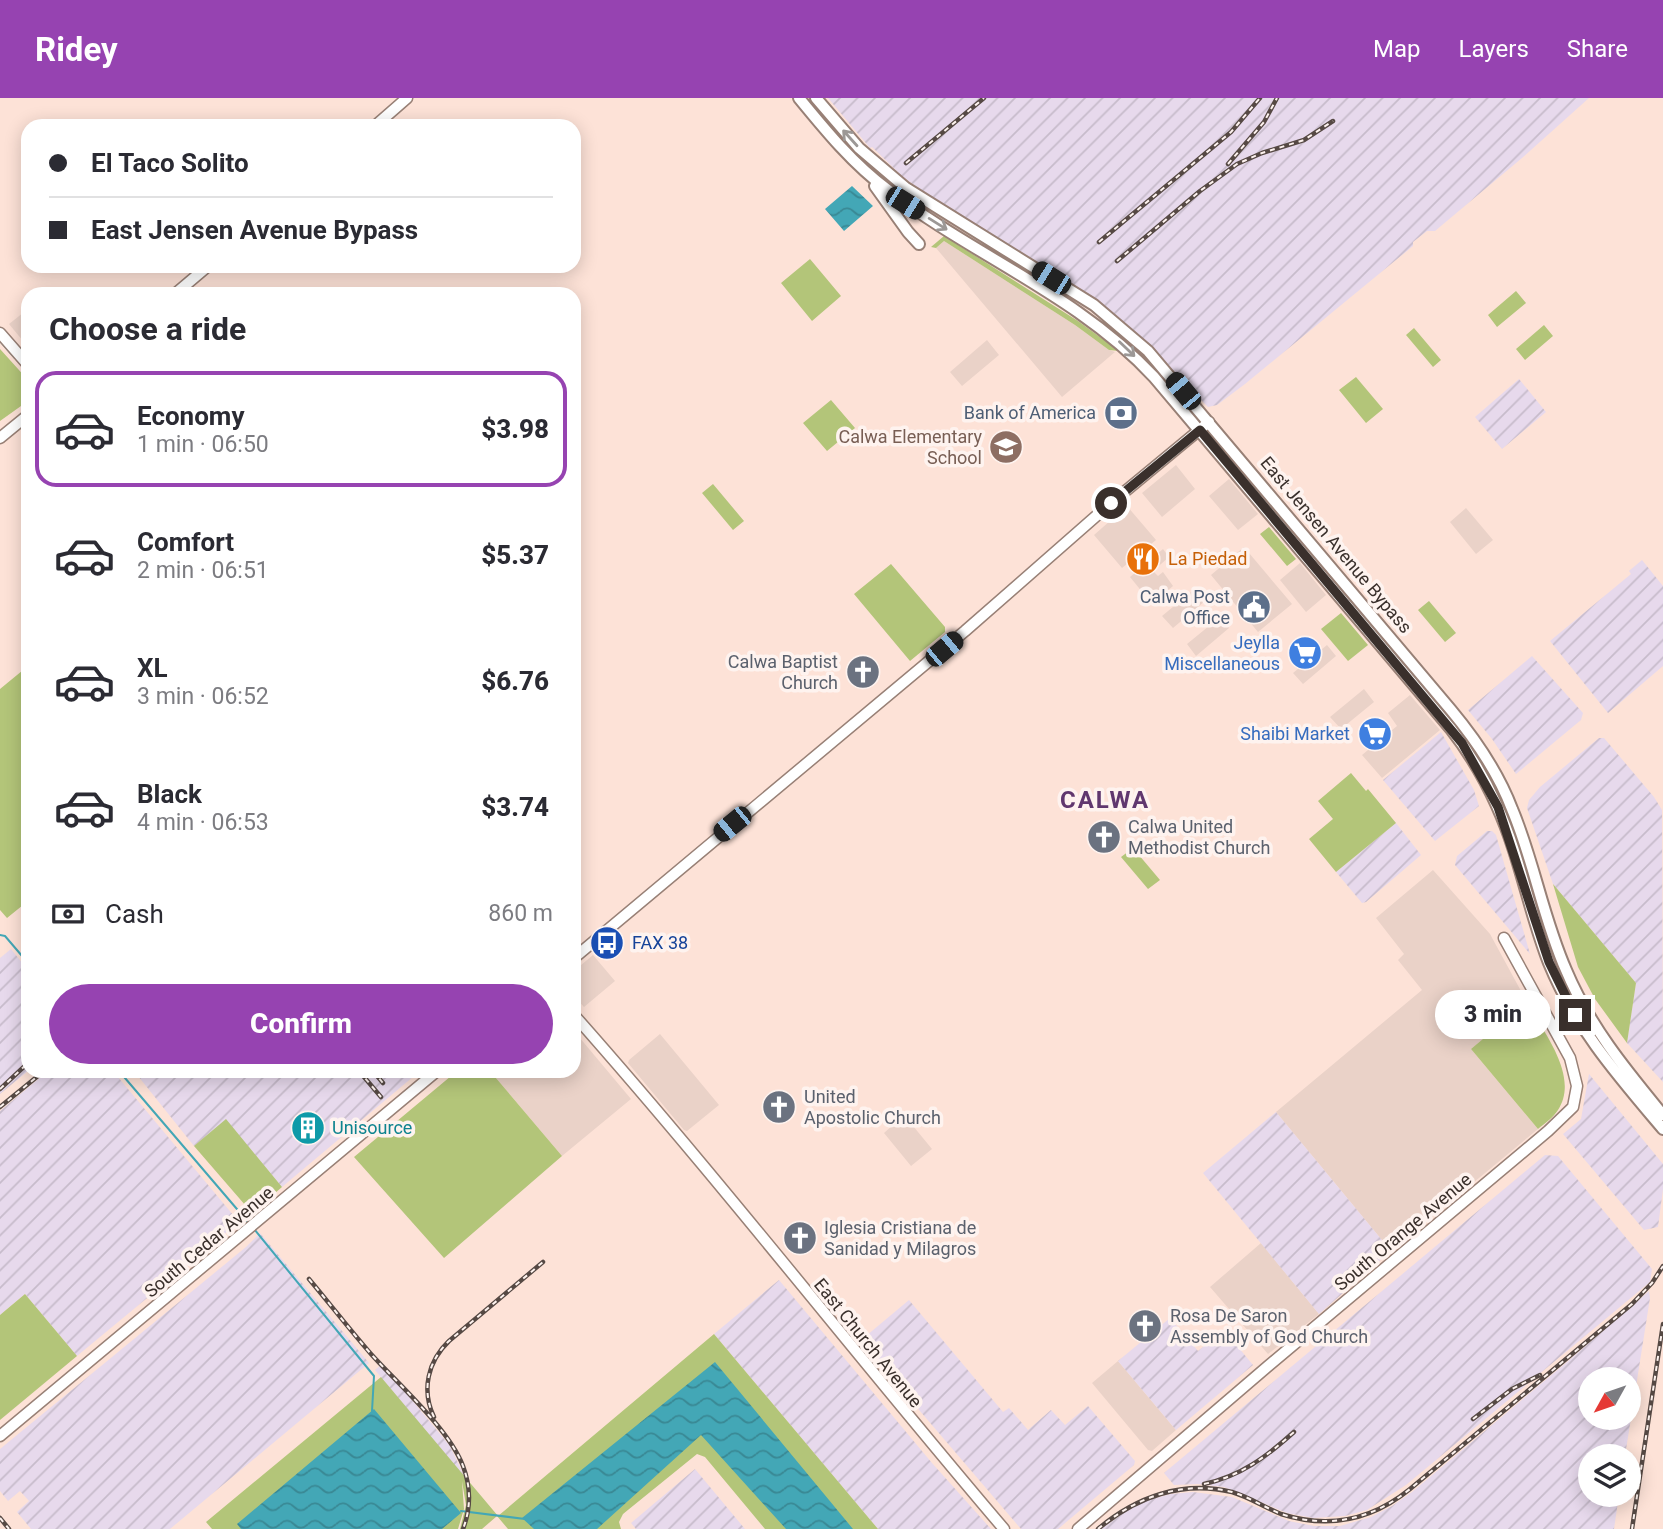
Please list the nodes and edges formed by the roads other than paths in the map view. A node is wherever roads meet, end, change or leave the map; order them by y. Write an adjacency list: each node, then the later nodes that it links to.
1 (407, 98): 4 (main road)
2 (799, 98): 5 (main road)
3 (816, 98): 12 (main road, East Jensen Avenue Bypass, one-way to 3)
4 (383, 119)
5 (863, 170): 6 (main road); 13 (main road, East Jensen Avenue Bypass, one-way to 13)
6 (919, 244)
7 (200, 273): 8 (main road)
8 (183, 287)
9 (0, 332): 10 (main road)
10 (21, 357)
11 (21, 421): 14 (main road)
12 (1209, 422): 13 (main road); 18 (main road, East Jensen Avenue Bypass)
13 (1200, 430): 16 (main road); 18 (main road, East Jensen Avenue Bypass)
14 (0, 438)
15 (1504, 938): 24 (main road, South Orange Avenue)
16 (581, 952)
17 (581, 1023): 23 (main road, East Church Avenue)
18 (1612, 1060): 20 (main road); 21 (main road)
19 (430, 1078): 22 (main road, South Cedar Avenue)
20 (1663, 1115)
21 (1662, 1128)
22 (0, 1436)
23 (1004, 1529)
24 (1078, 1529)

